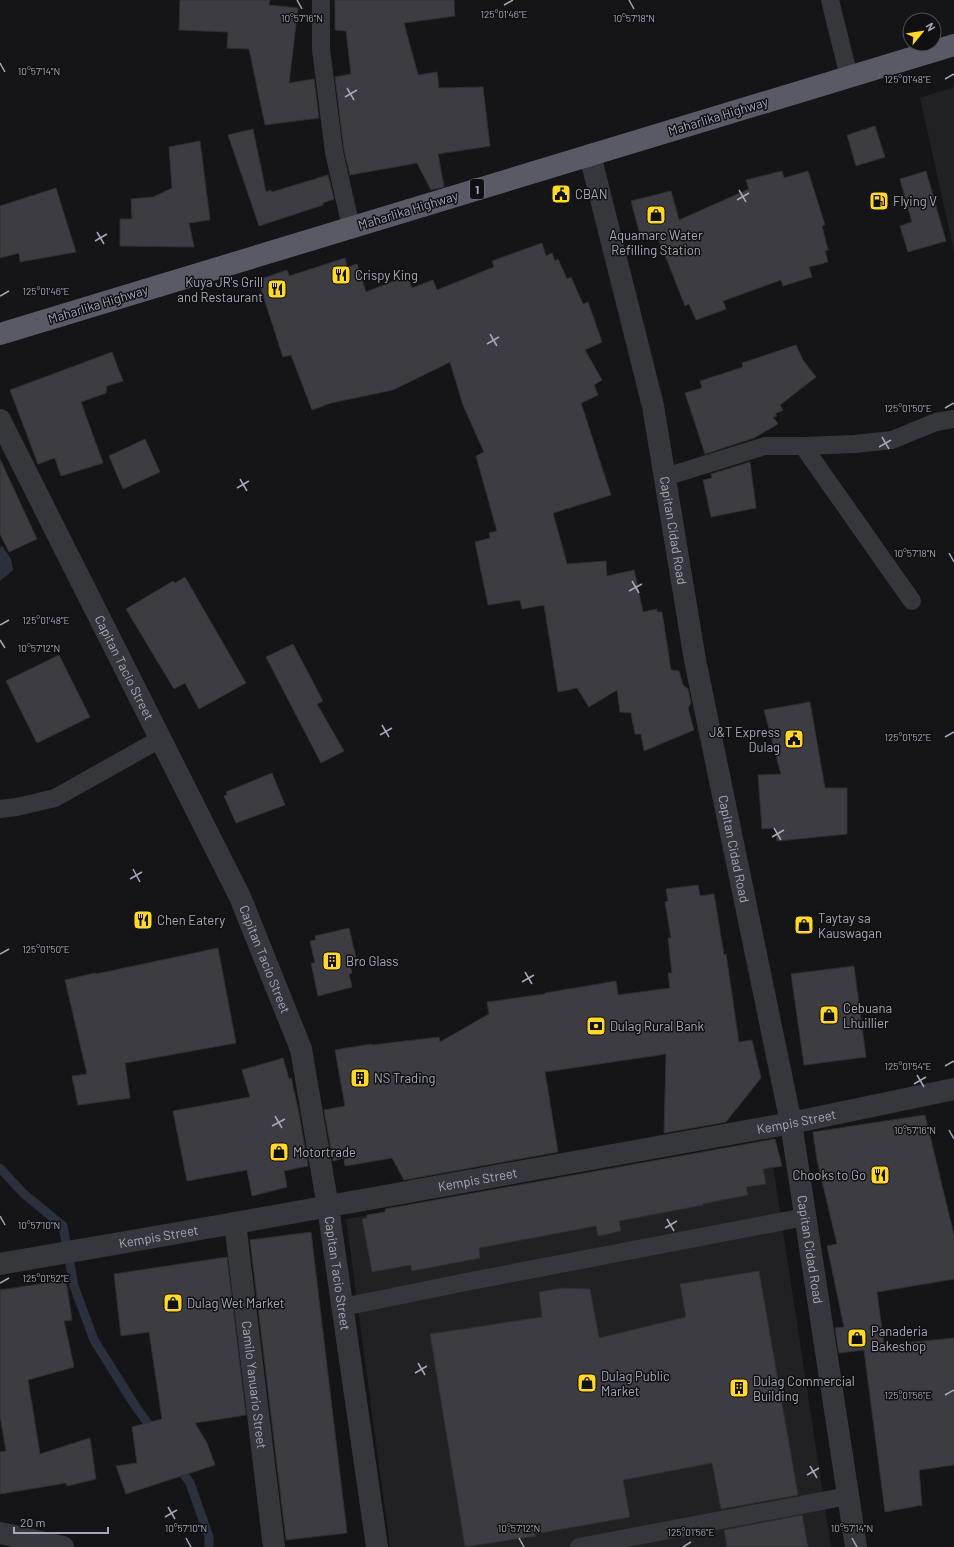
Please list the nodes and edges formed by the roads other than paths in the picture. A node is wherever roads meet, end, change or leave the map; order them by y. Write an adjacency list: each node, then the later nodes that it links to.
1 (321, 0): 6 (lane)
2 (830, 0): 4 (lane)
3 (954, 45): 4 (highway, Maharlika Highway / 1)
4 (849, 76): 5 (highway, Maharlika Highway / 1)
5 (590, 154): 6 (highway, Maharlika Highway / 1); 11 (street, Capitan Cidad Road)
6 (351, 227): 7 (highway, Maharlika Highway / 1)
7 (0, 334)
8 (954, 419): 10 (lane)
9 (0, 420): 13 (street, Capitan Tacio Street)
10 (803, 446): 11 (lane); 12 (lane)
11 (665, 477): 16 (street, Capitan Cidad Road)
12 (912, 601)
13 (160, 739): 14 (lane); 17 (street, Capitan Tacio Street)
14 (0, 809)
15 (954, 1088): 16 (street, Kempis Street)
16 (791, 1123): 17 (street, Kempis Street); 18 (street, Capitan Cidad Road)
17 (328, 1207): 19 (street, Kempis Street); 21 (street, Capitan Tacio Street)
18 (805, 1217): 21 (lane); 22 (street, Capitan Cidad Road)
19 (236, 1224): 20 (street, Kempis Street); 25 (street, Camilo Yanuario Street)
20 (0, 1264)
21 (343, 1307): 26 (street, Capitan Tacio Street)
22 (848, 1496): 27 (lane); 28 (street, Capitan Cidad Road)
23 (0, 1533): 24 (street)
24 (63, 1547)
25 (274, 1547)
26 (376, 1547)
27 (579, 1547)
28 (856, 1547)

